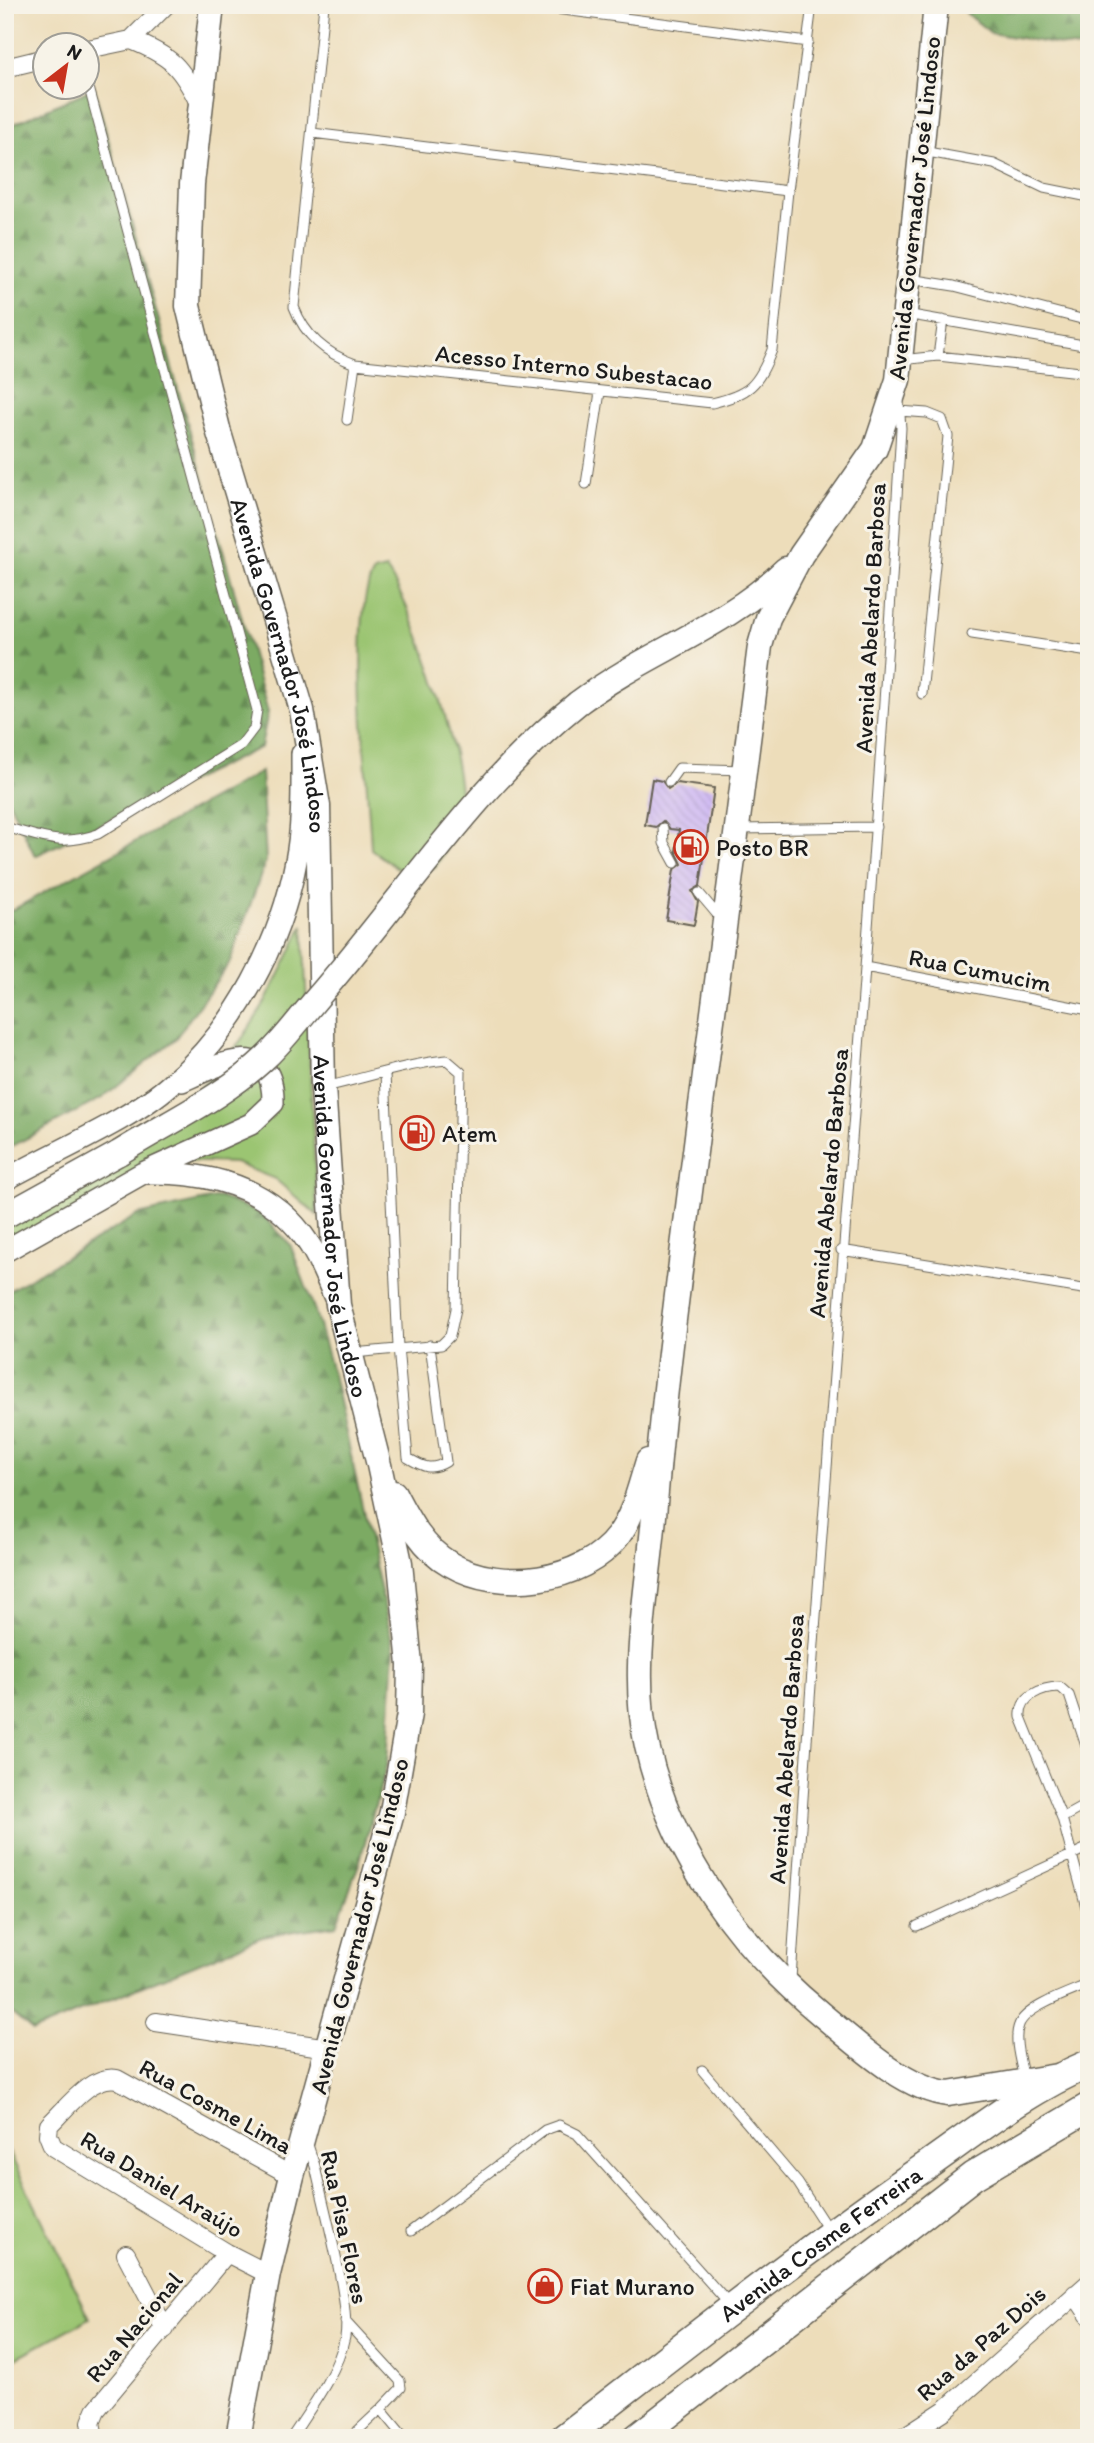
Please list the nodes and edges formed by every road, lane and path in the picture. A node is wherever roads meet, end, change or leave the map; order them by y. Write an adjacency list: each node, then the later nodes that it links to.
1 (166, 5): 7 (street)
2 (212, 5): 13 (main road, Avenida Governador José Lindoso)
3 (324, 5): 14 (lane, Acesso Interno Subestacao)
4 (525, 5): 8 (lane)
5 (812, 5): 8 (lane, Acesso Interno Subestacao)
6 (936, 5): 15 (main road, Avenida Governador José Lindoso)
7 (131, 40): 9 (street); 13 (street)
8 (808, 41): 16 (lane, Acesso Interno Subestacao)
9 (102, 46)
10 (32, 63): 11 (street)
11 (5, 68)
12 (93, 102): 38 (lane)
13 (200, 105): 35 (main road, Avenida Governador José Lindoso)
14 (312, 133): 16 (lane); 24 (lane, Acesso Interno Subestacao)
15 (921, 150): 17 (lane); 18 (main road, Avenida Governador José Lindoso)
16 (788, 191): 27 (lane, Acesso Interno Subestacao)
17 (1089, 197)
18 (908, 278): 19 (main road, Avenida Governador José Lindoso); 21 (lane)
19 (904, 314): 20 (lane); 25 (main road, Avenida Governador José Lindoso)
20 (943, 320): 22 (lane); 23 (lane)
21 (1089, 321)
22 (1089, 346)
23 (938, 356): 25 (lane); 26 (lane)
24 (355, 364): 27 (lane, Acesso Interno Subestacao); 29 (lane)
25 (899, 370): 28 (lane, Avenida Abelardo Barbosa); 31 (main road, Avenida Governador José Lindoso)
26 (1089, 373)
27 (600, 392): 30 (lane)
28 (900, 411): 34 (lane); 39 (lane, Avenida Abelardo Barbosa)
29 (346, 420)
30 (586, 484)
31 (801, 555): 36 (main road, Avenida Governador José Lindoso); 52 (main road, bridge)
32 (972, 634): 33 (lane)
33 (1089, 652)
34 (922, 694)
35 (302, 710): 48 (street); 49 (main road, Avenida Governador José Lindoso)
36 (744, 770): 37 (lane); 41 (main road, Avenida Governador José Lindoso)
37 (669, 782)
38 (5, 827)
39 (876, 827): 41 (lane); 45 (lane, Avenida Abelardo Barbosa)
40 (663, 828): 42 (lane)
41 (737, 829): 44 (main road, Avenida Governador José Lindoso)
42 (675, 863)
43 (699, 892): 44 (lane)
44 (725, 923): 60 (main road, Avenida Governador José Lindoso)
45 (865, 967): 46 (lane, Rua Cumucim); 53 (lane, Avenida Abelardo Barbosa)
46 (1089, 1010)
47 (386, 1074): 49 (lane); 57 (lane); 58 (lane)
48 (170, 1086): 50 (street); 51 (street)
49 (323, 1087): 56 (main road, Avenida Governador José Lindoso)
50 (143, 1173): 54 (street); 56 (street)
51 (5, 1180)
52 (5, 1216)
53 (841, 1250): 55 (lane); 70 (lane, Avenida Abelardo Barbosa)
54 (5, 1251)
55 (1089, 1290)
56 (338, 1305): 59 (main road, Avenida Governador José Lindoso)
57 (430, 1345): 58 (lane); 58 (lane)
58 (398, 1347): 59 (lane)
59 (351, 1353): 61 (main road, Avenida Governador José Lindoso)
60 (660, 1426): 61 (main road); 70 (main road, Avenida Governador José Lindoso)
61 (379, 1465): 72 (main road, Avenida Governador José Lindoso)
62 (1089, 1755): 64 (lane)
63 (1089, 1803): 64 (lane)
64 (1062, 1818): 66 (lane)
65 (1089, 1847): 66 (lane)
66 (1072, 1853): 67 (lane); 68 (lane)
67 (1089, 1918)
68 (917, 1926)
69 (1089, 1984): 76 (lane)
70 (790, 1989): 76 (main road, Avenida Governador José Lindoso)
71 (156, 2022): 72 (street)
72 (328, 2048): 78 (main road, Avenida Governador José Lindoso)
73 (1076, 2069): 76 (main road, Avenida Governador José Lindoso); 81 (main road, Avenida Cosme Ferreira)
74 (702, 2070): 81 (lane)
75 (117, 2079): 79 (street, Rua Cosme Lima); 82 (street, Rua Daniel Araújo)
76 (1024, 2079)
77 (1089, 2107): 97 (main road, Avenida Cosme Ferreira)
78 (305, 2137): 79 (main road, Avenida Governador José Lindoso); 88 (lane, Rua Pisa Flores)
79 (292, 2176): 84 (main road, Avenida Governador José Lindoso)
80 (411, 2231): 86 (lane)
81 (830, 2232): 86 (main road, Avenida Cosme Ferreira)
82 (227, 2253): 84 (street, Rua Daniel Araújo); 89 (street, Rua Nacional)
83 (126, 2254): 89 (street)
84 (268, 2274): 92 (main road, Avenida Governador José Lindoso)
85 (1082, 2288): 87 (street); 98 (street, Rua da Paz Dois)
86 (732, 2308): 96 (main road, Avenida Cosme Ferreira)
87 (1089, 2315)
88 (345, 2321): 90 (lane); 93 (lane, Rua Pisa Flores)
89 (166, 2329): 91 (street, Rua Nacional)
90 (381, 2409): 94 (lane); 95 (lane)
91 (94, 2438)
92 (238, 2438)
93 (291, 2438)
94 (350, 2438)
95 (405, 2438)
96 (564, 2438)
97 (637, 2438)
98 (902, 2438)

